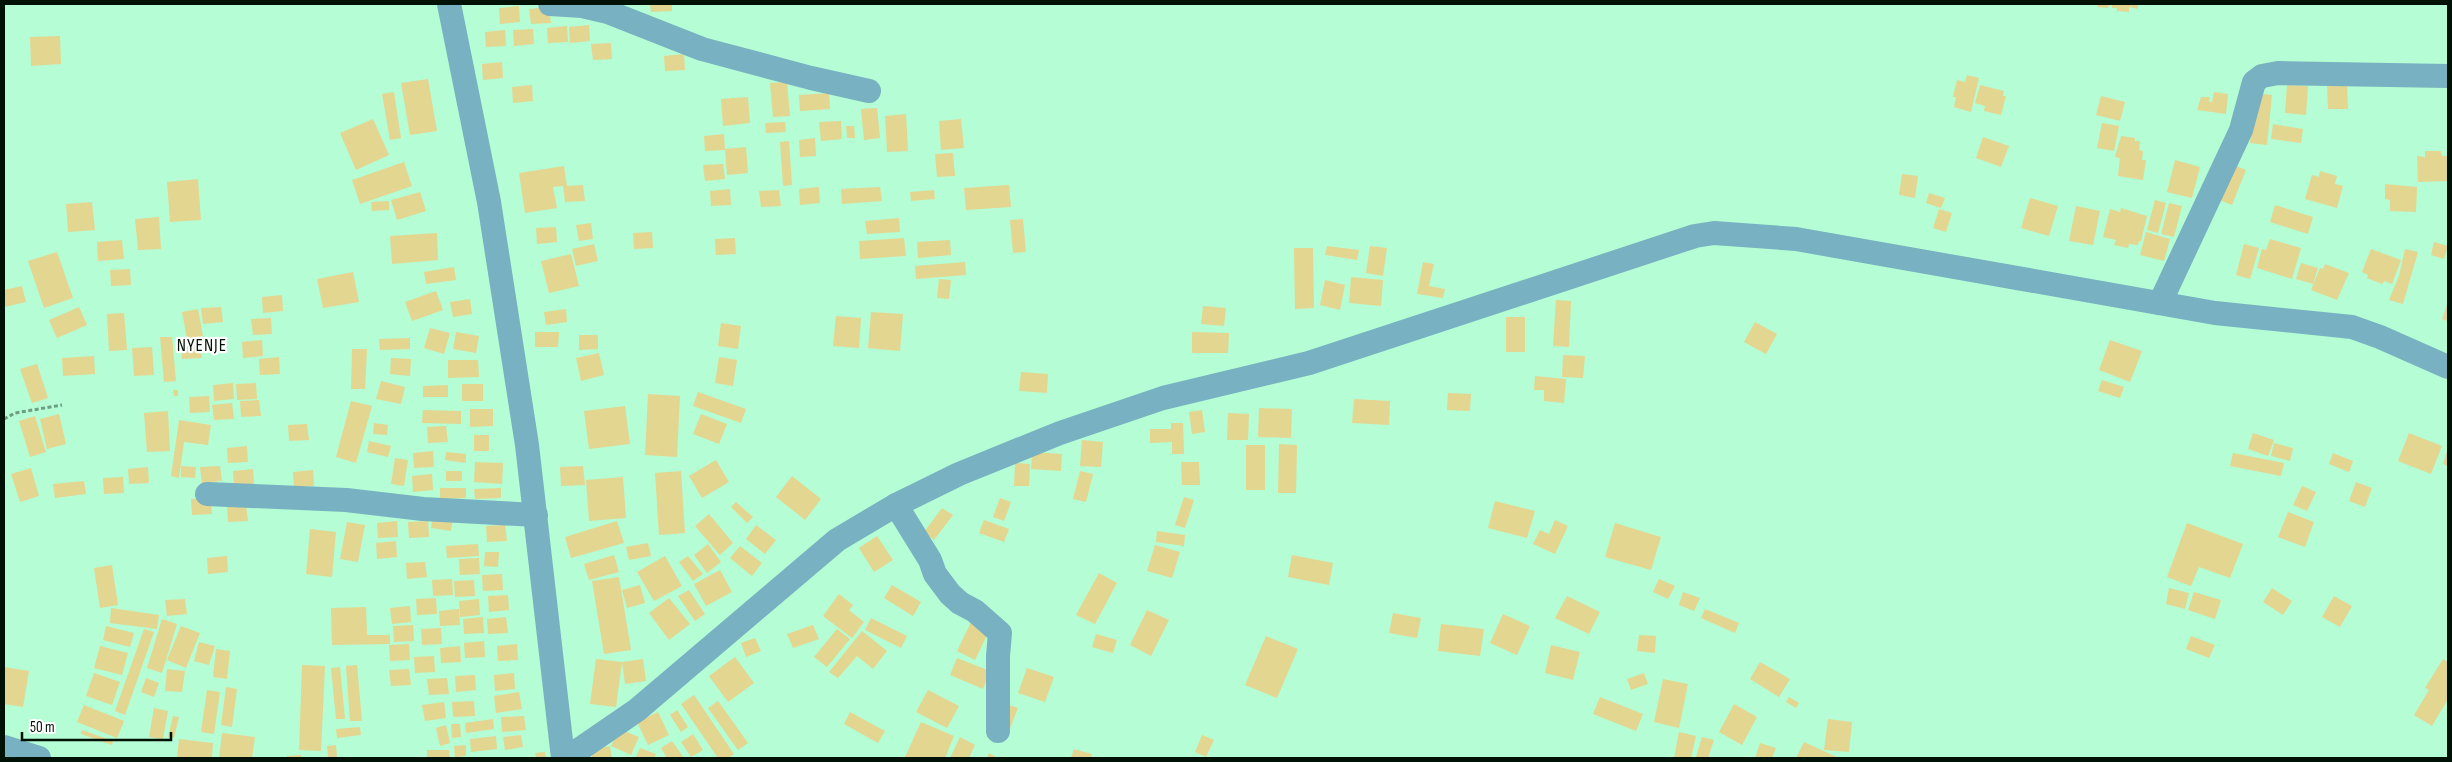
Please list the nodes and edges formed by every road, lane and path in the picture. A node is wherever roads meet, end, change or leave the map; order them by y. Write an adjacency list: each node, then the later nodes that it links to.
1 (450, 4): 11 (street)
2 (550, 4): 4 (street)
3 (2448, 76): 5 (street)
4 (868, 91)
5 (2160, 304): 6 (street); 10 (street)
6 (2448, 367)
7 (62, 405): 8 (path)
8 (4, 420)
9 (206, 494): 11 (street)
10 (896, 505): 12 (street); 16 (street)
11 (536, 515): 15 (street)
12 (998, 732)
13 (4, 747): 14 (street)
14 (40, 758)
15 (563, 758)
16 (567, 758)

